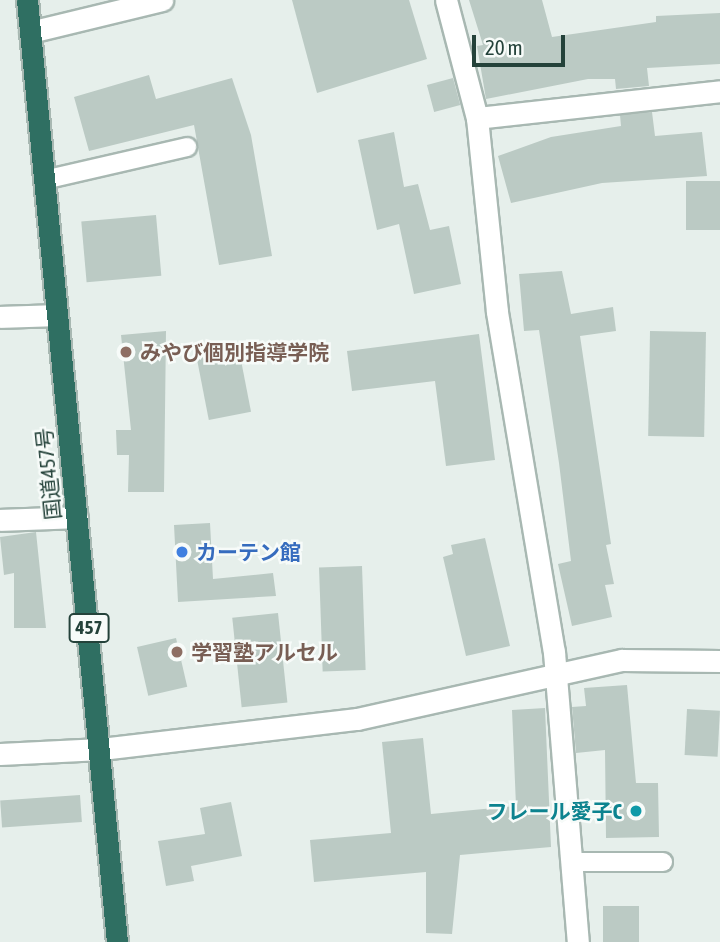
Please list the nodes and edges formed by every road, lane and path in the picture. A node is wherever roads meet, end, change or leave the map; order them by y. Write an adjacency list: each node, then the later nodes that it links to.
1 (27, 0): 4 (highway, 国道457号 / 457)
2 (162, 0): 4 (street)
3 (446, 0): 6 (street)
4 (30, 32): 8 (highway, 国道457号 / 457)
5 (720, 90): 6 (street)
6 (477, 118): 14 (street)
7 (187, 147): 8 (lane)
8 (44, 180): 9 (highway, 国道457号 / 457)
9 (56, 314): 10 (street); 11 (highway, 国道457号 / 457)
10 (0, 317)
11 (77, 517): 12 (street); 15 (highway, 国道457号 / 457)
12 (0, 520)
13 (720, 661): 14 (street)
14 (556, 670): 15 (street); 17 (street)
15 (101, 749): 16 (street); 19 (highway, 国道457号 / 457)
16 (0, 754)
17 (576, 862): 18 (lane); 20 (street)
18 (663, 862)
19 (117, 942)
20 (578, 942)

